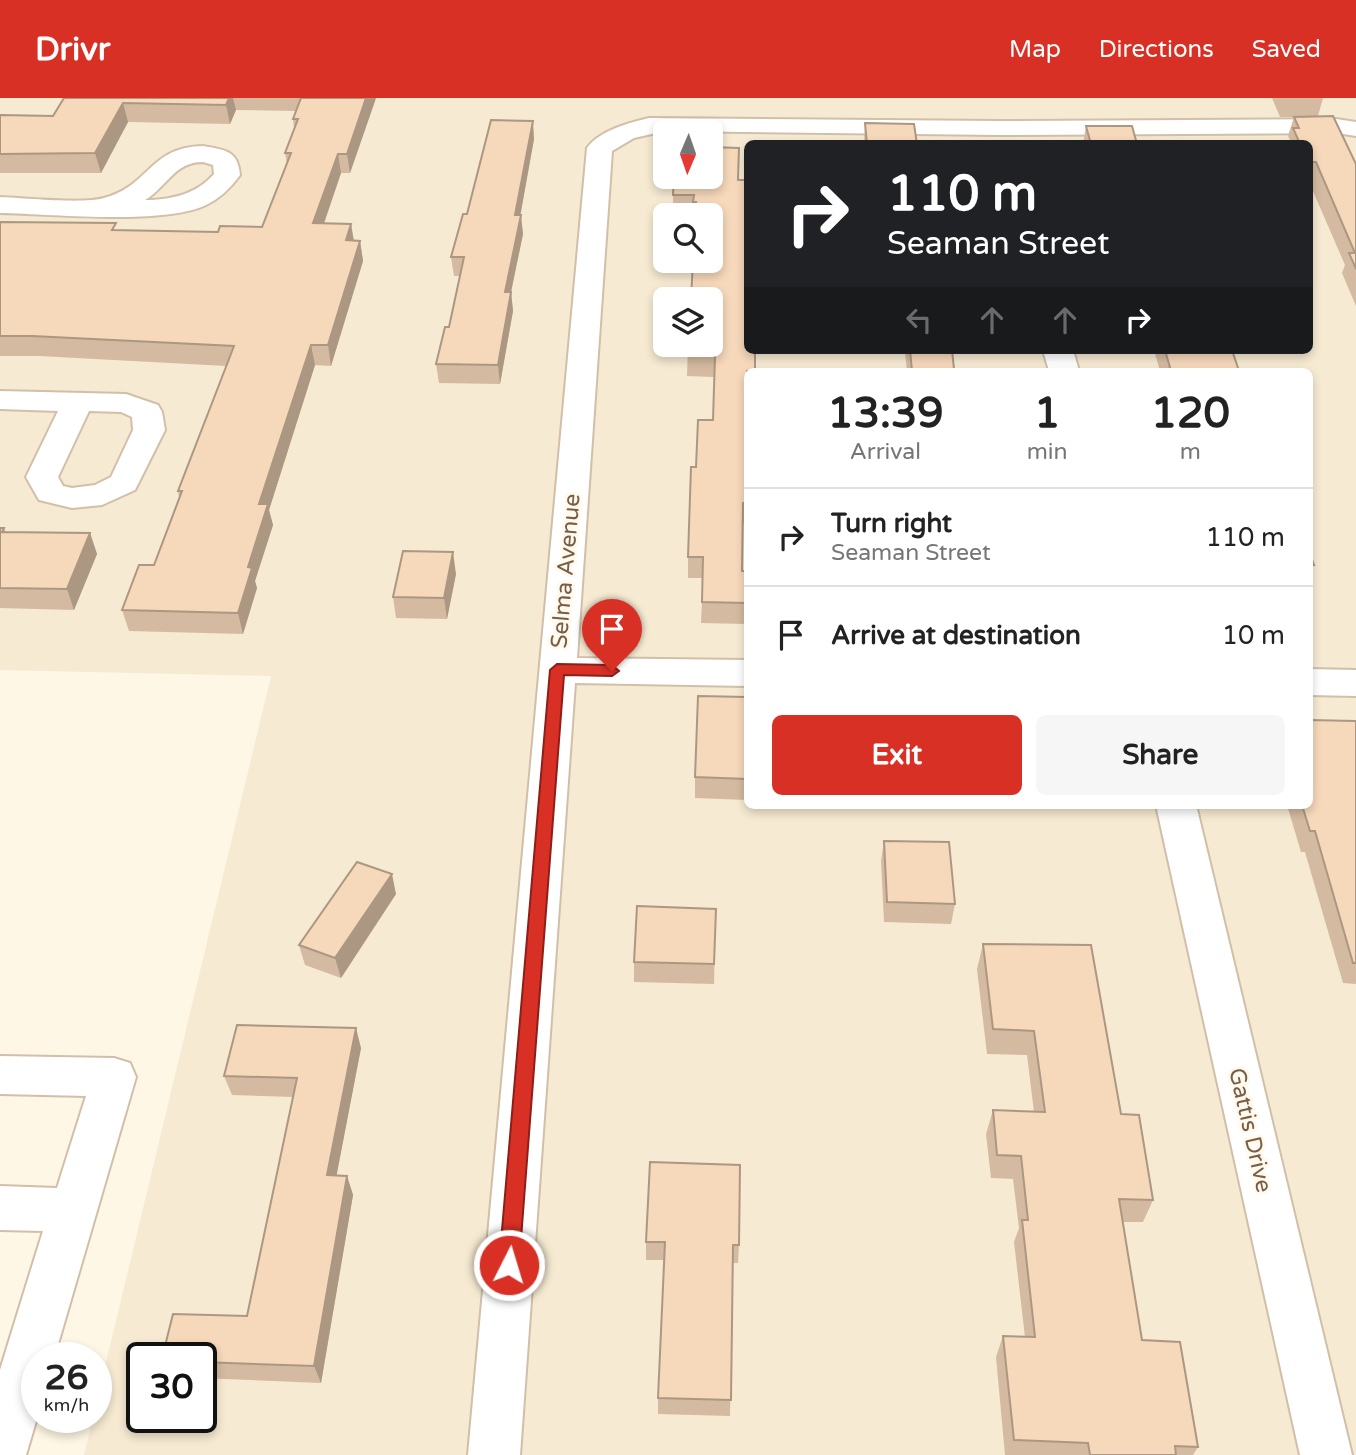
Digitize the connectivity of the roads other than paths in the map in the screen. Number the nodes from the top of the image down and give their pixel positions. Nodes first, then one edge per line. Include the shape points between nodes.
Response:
1 (1356, 129) edge
2 (1000, 136) edge
3 (0, 205) edge
4 (103, 207) dead end
5 (0, 400) edge
6 (78, 402) dead end
7 (557, 670) junction
8 (744, 673) edge
9 (1313, 682) edge
10 (1356, 683) edge
11 (1177, 809) edge
12 (0, 1074) edge
13 (0, 1208) edge
14 (74, 1210) junction
15 (12, 1371) edge
16 (0, 1454) edge
17 (494, 1455) edge
18 (1326, 1455) edge

1 - 2 street
2 - 7 street, Selma Avenue via 649,125 600,148
3 - 4 street
5 - 6 street
7 - 8 street
7 - 17 street, Selma Avenue
9 - 10 street
11 - 18 street, Gattis Drive
12 - 14 street via 114,1077
13 - 14 street
14 - 15 street
15 - 16 street

